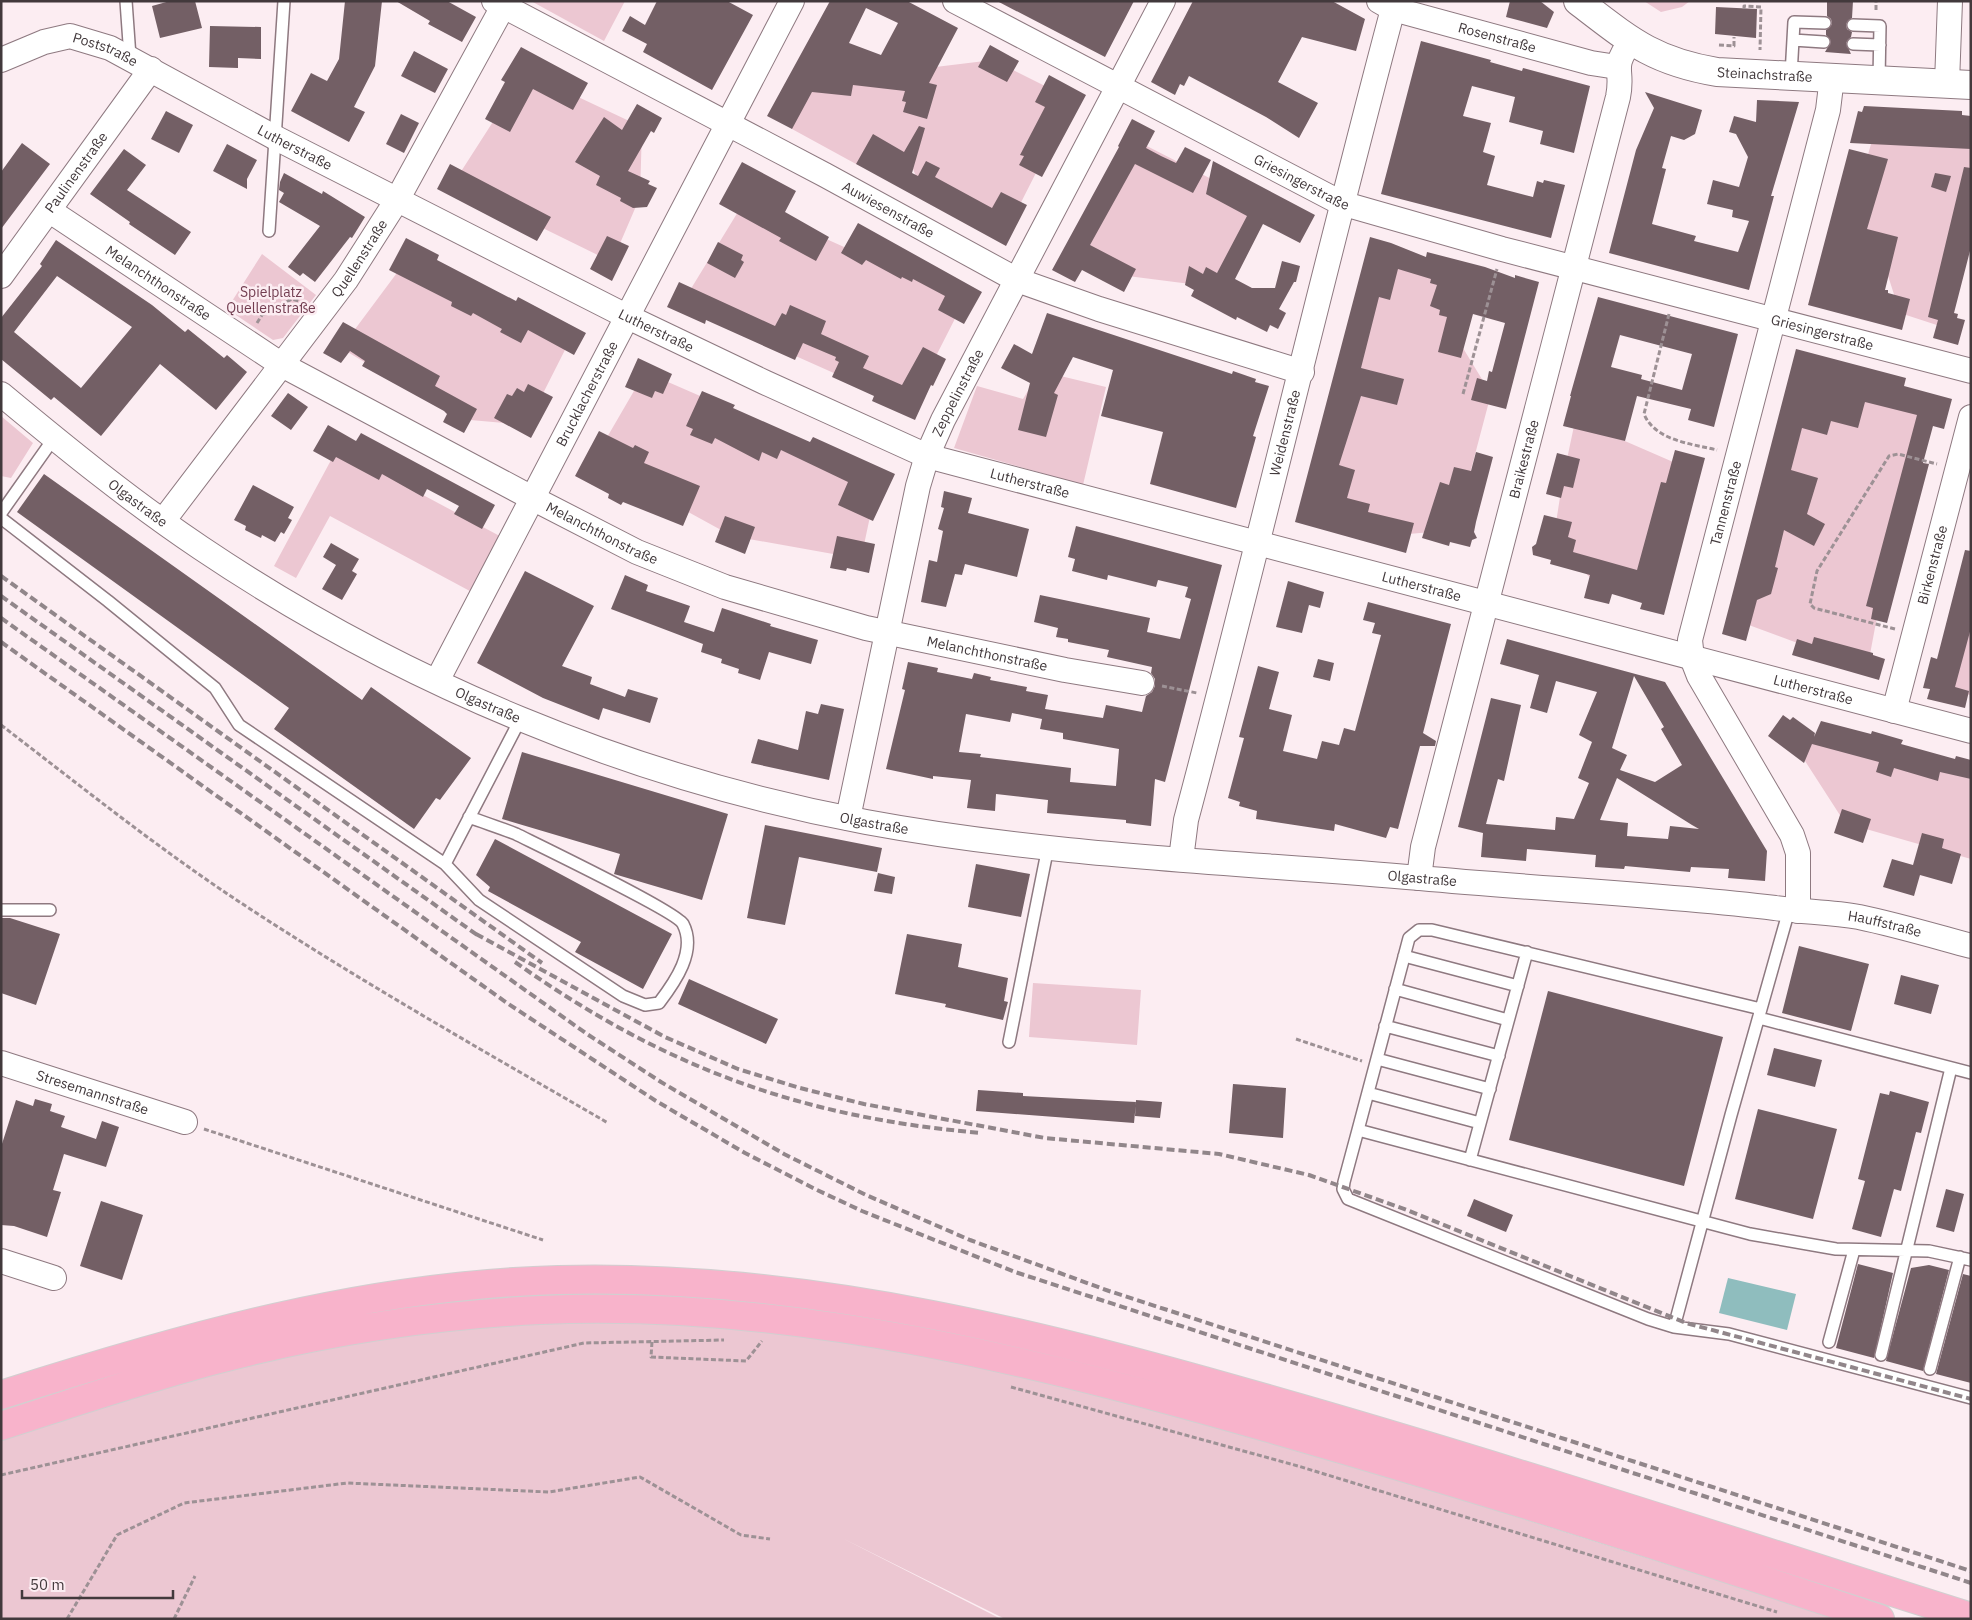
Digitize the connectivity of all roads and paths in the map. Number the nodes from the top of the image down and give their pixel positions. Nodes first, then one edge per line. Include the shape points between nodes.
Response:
1 (126, 1) edge
2 (284, 1) edge
3 (792, 1) edge
4 (955, 1) edge
5 (1163, 1) edge
6 (1578, 1) edge
7 (1950, 1) edge
8 (501, 3) edge
9 (1386, 5) edge
10 (1744, 9) dead end
11 (1825, 23) dead end
12 (1853, 25) dead end
13 (1734, 37) dead end
14 (1793, 40) junction
15 (1631, 41) junction
16 (1824, 42) dead end
17 (1853, 44) dead end
18 (1718, 45) dead end
19 (1880, 45) junction
20 (1760, 52) dead end
21 (130, 57) junction
22 (1, 60) edge
23 (1618, 67) junction
24 (151, 69) junction
25 (1791, 75) junction
26 (1832, 77) junction
27 (1879, 79) junction
28 (1959, 84) edge
29 (1120, 88) junction
30 (728, 124) junction
31 (274, 137) junction
32 (397, 200) junction
33 (1341, 203) junction
34 (50, 211) junction
35 (270, 231) dead end
36 (1502, 249) junction
37 (1574, 268) junction
38 (1, 276) edge
39 (1017, 280) junction
40 (1674, 294) junction
41 (298, 301) dead end
42 (628, 316) junction
43 (1774, 320) junction
44 (245, 340) junction
45 (282, 364) junction
46 (1971, 371) edge
47 (1302, 372) junction
48 (1, 394) edge
49 (1463, 394) dead end
50 (1971, 418) edge
51 (54, 438) junction
52 (1738, 455) junction
53 (927, 456) junction
54 (1957, 469) junction
55 (534, 499) junction
56 (1, 513) edge
57 (1, 518) edge
58 (163, 521) junction
59 (1259, 544) junction
60 (1486, 604) junction
61 (888, 634) junction
62 (1914, 634) junction
63 (1692, 658) junction
64 (437, 681) junction
65 (1142, 682) joint
66 (1219, 698) junction
67 (1894, 711) junction
68 (521, 718) junction
69 (1, 725) edge
70 (1971, 731) edge
71 (469, 817) junction
72 (848, 818) junction
73 (1048, 847) junction
74 (1181, 859) junction
75 (445, 864) junction
76 (1419, 878) junction
77 (1, 910) edge
78 (50, 910) dead end
79 (1793, 911) junction
80 (1971, 946) edge
81 (1527, 952) junction
82 (1404, 956) junction
83 (1518, 986) junction
84 (1395, 989) junction
85 (1760, 1013) junction
86 (1508, 1020) junction
87 (1385, 1026) junction
88 (1009, 1042) dead end
89 (1498, 1056) junction
90 (1377, 1059) junction
91 (1, 1063) edge
92 (1951, 1068) junction
93 (1971, 1073) edge
94 (1490, 1090) junction
95 (1368, 1092) junction
96 (185, 1122) joint
97 (608, 1123) dead end
98 (1480, 1123) junction
99 (1358, 1130) junction
100 (1470, 1160) junction
101 (1702, 1221) junction
102 (543, 1240) dead end
103 (1854, 1250) junction
104 (1908, 1251) junction
105 (1965, 1259) edge
106 (1, 1261) edge
107 (54, 1278) dead end
108 (1674, 1327) junction
109 (755, 1339) dead end
110 (727, 1340) dead end
111 (652, 1342) junction
112 (1829, 1342) dead end
113 (1881, 1355) dead end
114 (1930, 1369) dead end
115 (1005, 1385) dead end
116 (1, 1395) edge
117 (1971, 1398) edge
118 (1, 1426) edge
119 (1, 1475) edge
120 (770, 1539) dead end
121 (195, 1576) dead end
122 (1780, 1613) dead end
123 (1971, 1617) edge
124 (67, 1619) edge
125 (174, 1619) edge
126 (1880, 1619) edge

1 - 21 lane
2 - 31 lane
3 - 30 street, Brucklacherstraße
4 - 29 street, Griesingerstraße
5 - 29 street, Zeppelinstraße
6 - 15 main road, Steinachstraße
7 - 28 street
8 - 30 street, Auwiesenstraße
8 - 32 street, Quellenstraße
9 - 23 street, Rosenstraße via 1591,63
9 - 33 street, Weidenstraße
10 - 20 path via 1744,6 1761,7
11 - 14 lane via 1794,22
12 - 19 lane via 1880,26
13 - 18 path via 1734,46
14 - 16 lane
14 - 25 lane
15 - 23 street, Braikestraße via 1619,58
15 - 25 main road, Steinachstraße via 1651,54 1693,67 1717,72
17 - 19 lane
19 - 27 lane
21 - 22 street, Poststraße via 70,36 44,42
21 - 24 street, Poststraße
23 - 37 street, Braikestraße via 1620,88
24 - 31 street, Lutherstraße
24 - 34 street, Paulinenstraße
25 - 26 main road, Steinachstraße
26 - 27 main road, Steinachstraße
26 - 43 street, Tannenstraße via 1828,110
27 - 28 main road, Steinachstraße
29 - 33 street, Griesingerstraße
29 - 39 street, Zeppelinstraße
30 - 39 street, Auwiesenstraße
30 - 42 street, Brucklacherstraße
31 - 32 street, Lutherstraße
31 - 35 lane
32 - 42 street, Lutherstraße
32 - 45 street, Quellenstraße via 346,280
33 - 36 street, Griesingerstraße
33 - 47 street, Weidenstraße
34 - 38 street, Paulinenstraße
34 - 44 street, Melanchthonstraße
36 - 37 street, Griesingerstraße
36 - 49 path
37 - 40 street, Griesingerstraße
37 - 60 street, Braikestraße
39 - 47 street, Auwiesenstraße
39 - 53 street, Zeppelinstraße
40 - 43 street, Griesingerstraße
40 - 52 path via 1644,414 1647,421 1670,438
41 - 44 path via 292,299 262,315
42 - 53 street, Lutherstraße
42 - 55 street, Brucklacherstraße
43 - 46 street, Griesingerstraße
43 - 52 street, Tannenstraße
44 - 45 street, Melanchthonstraße
45 - 55 street, Melanchthonstraße
45 - 58 street, Quellenstraße
47 - 59 street, Weidenstraße
48 - 51 street, Olgastraße
50 - 54 street, Birkenstraße
51 - 56 lane
51 - 58 street, Olgastraße
52 - 63 street, Tannenstraße via 1692,631
53 - 59 street, Lutherstraße
53 - 61 street, Zeppelinstraße
54 - 62 street, Birkenstraße
54 - 62 path via 1898,454 1889,456 1817,571 1812,590 1810,602 1814,608
55 - 61 street, Melanchthonstraße via 637,552 725,587
55 - 64 street, Brucklacherstraße
57 - 75 lane via 215,688 239,725
58 - 64 street, Olgastraße via 297,608
59 - 60 street, Lutherstraße
59 - 66 street, Weidenstraße
60 - 63 street, Lutherstraße
60 - 76 street, Braikestraße via 1423,847
61 - 65 street, Melanchthonstraße via 1065,670
61 - 72 street, Zeppelinstraße
62 - 67 street, Birkenstraße
63 - 67 street, Lutherstraße
63 - 79 street, Tannenstraße via 1708,693 1792,835 1798,853
64 - 68 street, Olgastraße
65 - 66 path
66 - 74 street, Weidenstraße via 1186,820
67 - 70 street, Lutherstraße
68 - 71 lane
68 - 72 street, Olgastraße via 618,755 715,786
69 - 97 path via 152,840 255,912 406,1006
71 - 75 lane
71 - 75 lane via 514,834 654,904 682,922 687,935 685,962 659,1003 645,1004 623,996 480,900
72 - 73 street, Olgastraße via 947,835
73 - 74 street, Olgastraße
73 - 88 lane
74 - 76 street, Olgastraße
76 - 79 street, Olgastraße
77 - 78 lane
79 - 80 street, Hauffstraße via 1861,918
79 - 85 lane
81 - 82 lane via 1425,929 1409,938
81 - 83 lane
81 - 85 lane
82 - 83 lane
82 - 84 lane
83 - 86 lane
84 - 86 lane
84 - 87 lane
85 - 92 lane
85 - 101 lane
86 - 89 lane
87 - 89 lane
87 - 90 lane
89 - 94 lane
90 - 94 lane
90 - 95 lane
91 - 96 street, Stresemannstraße
92 - 93 lane
92 - 104 lane
94 - 98 lane
95 - 98 lane
95 - 99 lane
96 - 102 path
98 - 100 lane
99 - 100 lane
99 - 108 lane via 1344,1182 1344,1195 1348,1199
100 - 101 lane
101 - 103 lane via 1796,1243
101 - 108 lane
103 - 104 lane
103 - 112 lane
104 - 105 lane via 1929,1251
104 - 113 lane
105 - 114 lane
106 - 107 street
108 - 117 lane via 1729,1334
109 - 111 path via 764,1339 746,1361 651,1357
110 - 111 path
111 - 119 path via 584,1343
115 - 122 path via 1298,1466
116 - 123 highway via 213,1331 309,1309 389,1296 557,1280 627,1280 763,1288 892,1306 963,1320 1146,1364 1558,1485
118 - 126 highway via 218,1360 318,1337 431,1320 532,1311 618,1309 695,1312 806,1323 969,1350 1200,1408 1547,1512
120 - 124 path via 741,1535 640,1477 549,1492 347,1483 184,1502 118,1535
121 - 125 path

